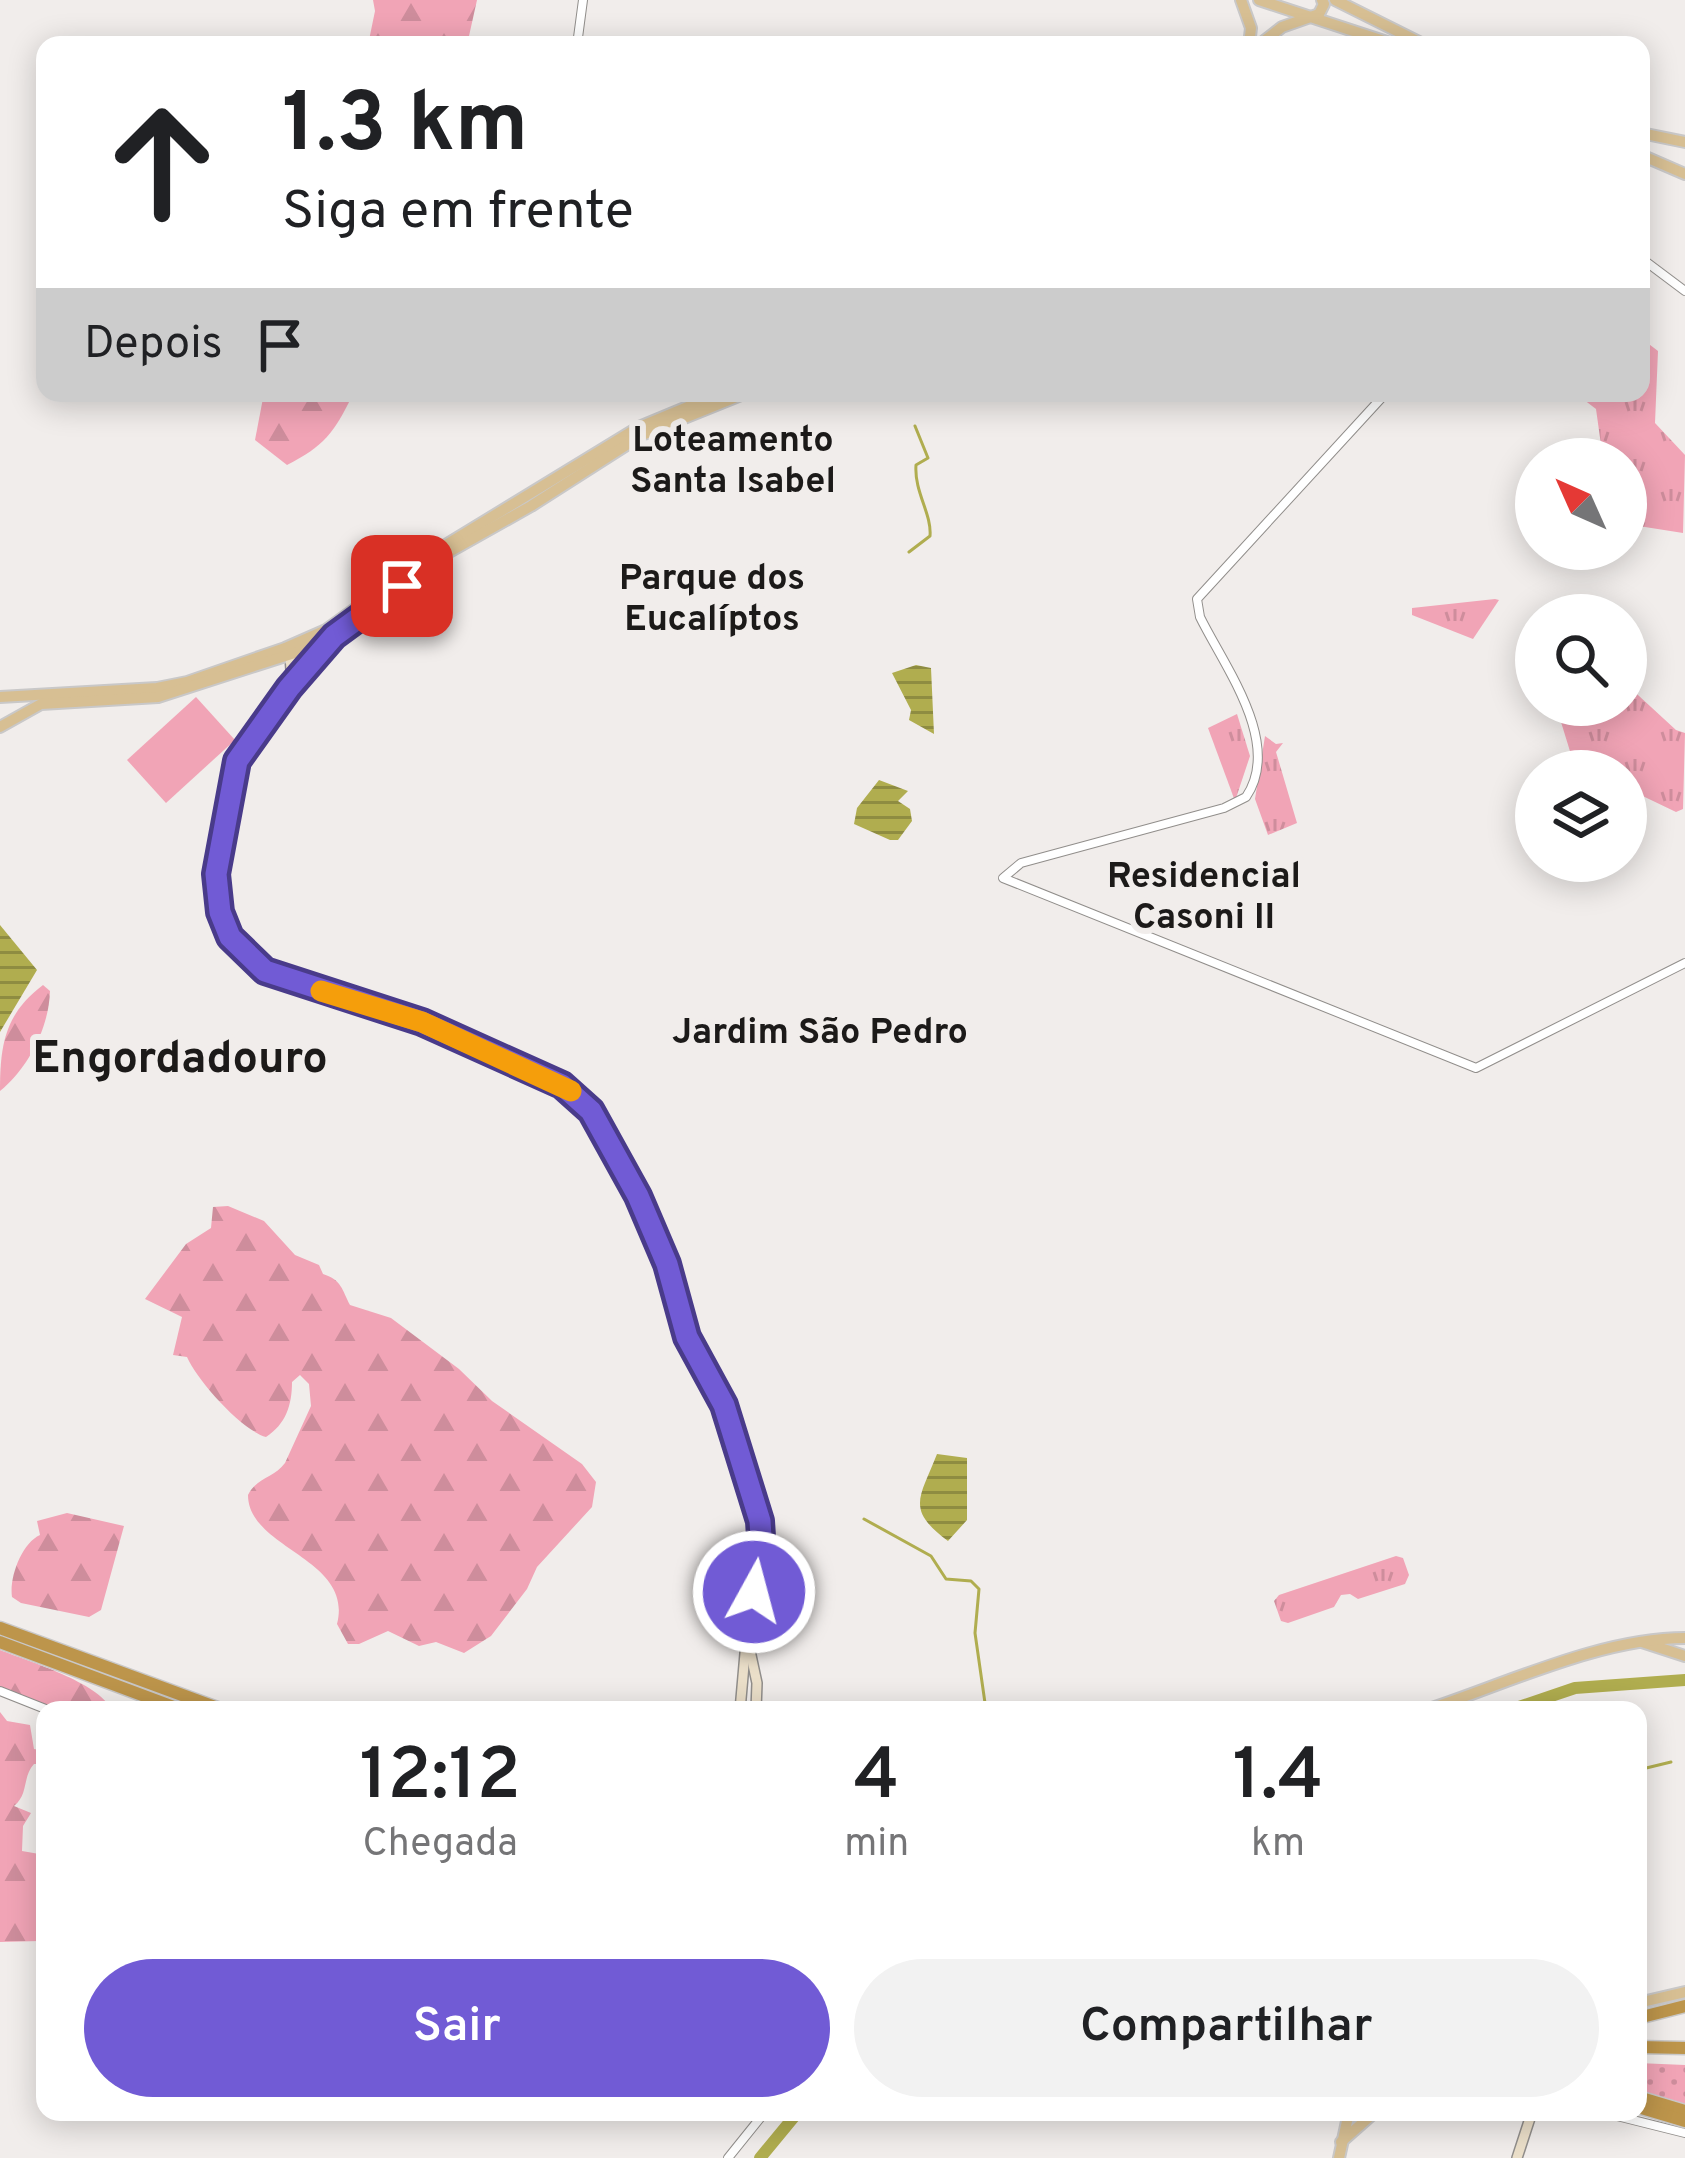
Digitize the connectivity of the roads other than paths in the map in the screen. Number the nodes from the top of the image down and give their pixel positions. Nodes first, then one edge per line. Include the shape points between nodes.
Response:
1 (583, 0) edge
2 (1241, 0) edge
3 (1259, 0) edge
4 (1322, 0) edge
5 (1335, 0) edge
6 (1311, 19) junction
7 (1338, 26) junction
8 (1282, 27) junction
9 (578, 36) edge
10 (1250, 36) edge
11 (1270, 36) edge
12 (1369, 36) edge
13 (1407, 36) edge
14 (1650, 135) edge
15 (1664, 137) junction
16 (1685, 142) edge
17 (1650, 147) edge
18 (1650, 159) edge
19 (1685, 175) edge
20 (1650, 265) edge
21 (1685, 291) edge
22 (700, 402) edge
23 (723, 402) edge
24 (1378, 402) edge
25 (330, 633) junction
26 (291, 661) junction
27 (306, 668) junction
28 (292, 684) junction
29 (0, 697) edge
30 (26, 703) junction
31 (0, 727) edge
32 (1685, 963) edge
33 (0, 1628) edge
34 (746, 1635) junction
35 (0, 1642) edge
36 (1685, 1647) edge
37 (742, 1690) junction
38 (0, 1691) edge
39 (758, 1694) junction
40 (158, 1701) edge
41 (199, 1701) edge
42 (741, 1701) edge
43 (757, 1701) edge
44 (1454, 1701) edge
45 (36, 1705) edge
46 (1685, 1992) edge
47 (1647, 2001) edge
48 (1685, 2006) edge
49 (1647, 2016) edge
50 (1647, 2051) edge
51 (1685, 2052) edge
52 (1647, 2100) edge
53 (1647, 2110) edge
54 (1685, 2111) edge
55 (758, 2121) edge
56 (1347, 2121) edge
57 (1362, 2121) edge
58 (1529, 2121) edge
59 (1637, 2121) edge
60 (1685, 2121) edge
61 (1685, 2133) edge
62 (1341, 2142) junction
63 (728, 2158) edge
64 (1339, 2158) edge
65 (1517, 2158) edge

1 - 9 street
2 - 10 main road
3 - 6 main road
4 - 6 main road
5 - 13 main road
6 - 7 main road
6 - 8 main road
7 - 8 main road
7 - 12 main road
8 - 11 main road
14 - 15 main road
15 - 16 main road
15 - 17 main road
18 - 19 main road
20 - 21 street
22 - 25 main road via 638,428 431,554
23 - 25 main road via 642,434
24 - 32 street via 1197,599 1255,729 1255,775 1246,797 1021,863 1003,878 1476,1068
25 - 26 main road
25 - 27 main road
25 - 30 main road via 187,682
26 - 27 main road
26 - 28 main road
26 - 30 main road via 158,697
27 - 28 main road
28 - 34 main road via 245,748 230,786 216,874 230,937 265,971 422,1022 562,1085 591,1111 667,1264 687,1337 724,1405 760,1521
29 - 30 main road
30 - 31 main road
33 - 41 highway
34 - 37 main road
34 - 39 main road
35 - 40 highway
36 - 44 main road via 1639,1641
37 - 39 main road
37 - 42 main road
38 - 45 street
39 - 43 main road
46 - 47 main road
48 - 49 highway
50 - 51 highway
52 - 54 highway
53 - 60 highway
55 - 63 street
56 - 62 main road
57 - 62 main road
58 - 65 main road
59 - 61 street
62 - 64 main road

